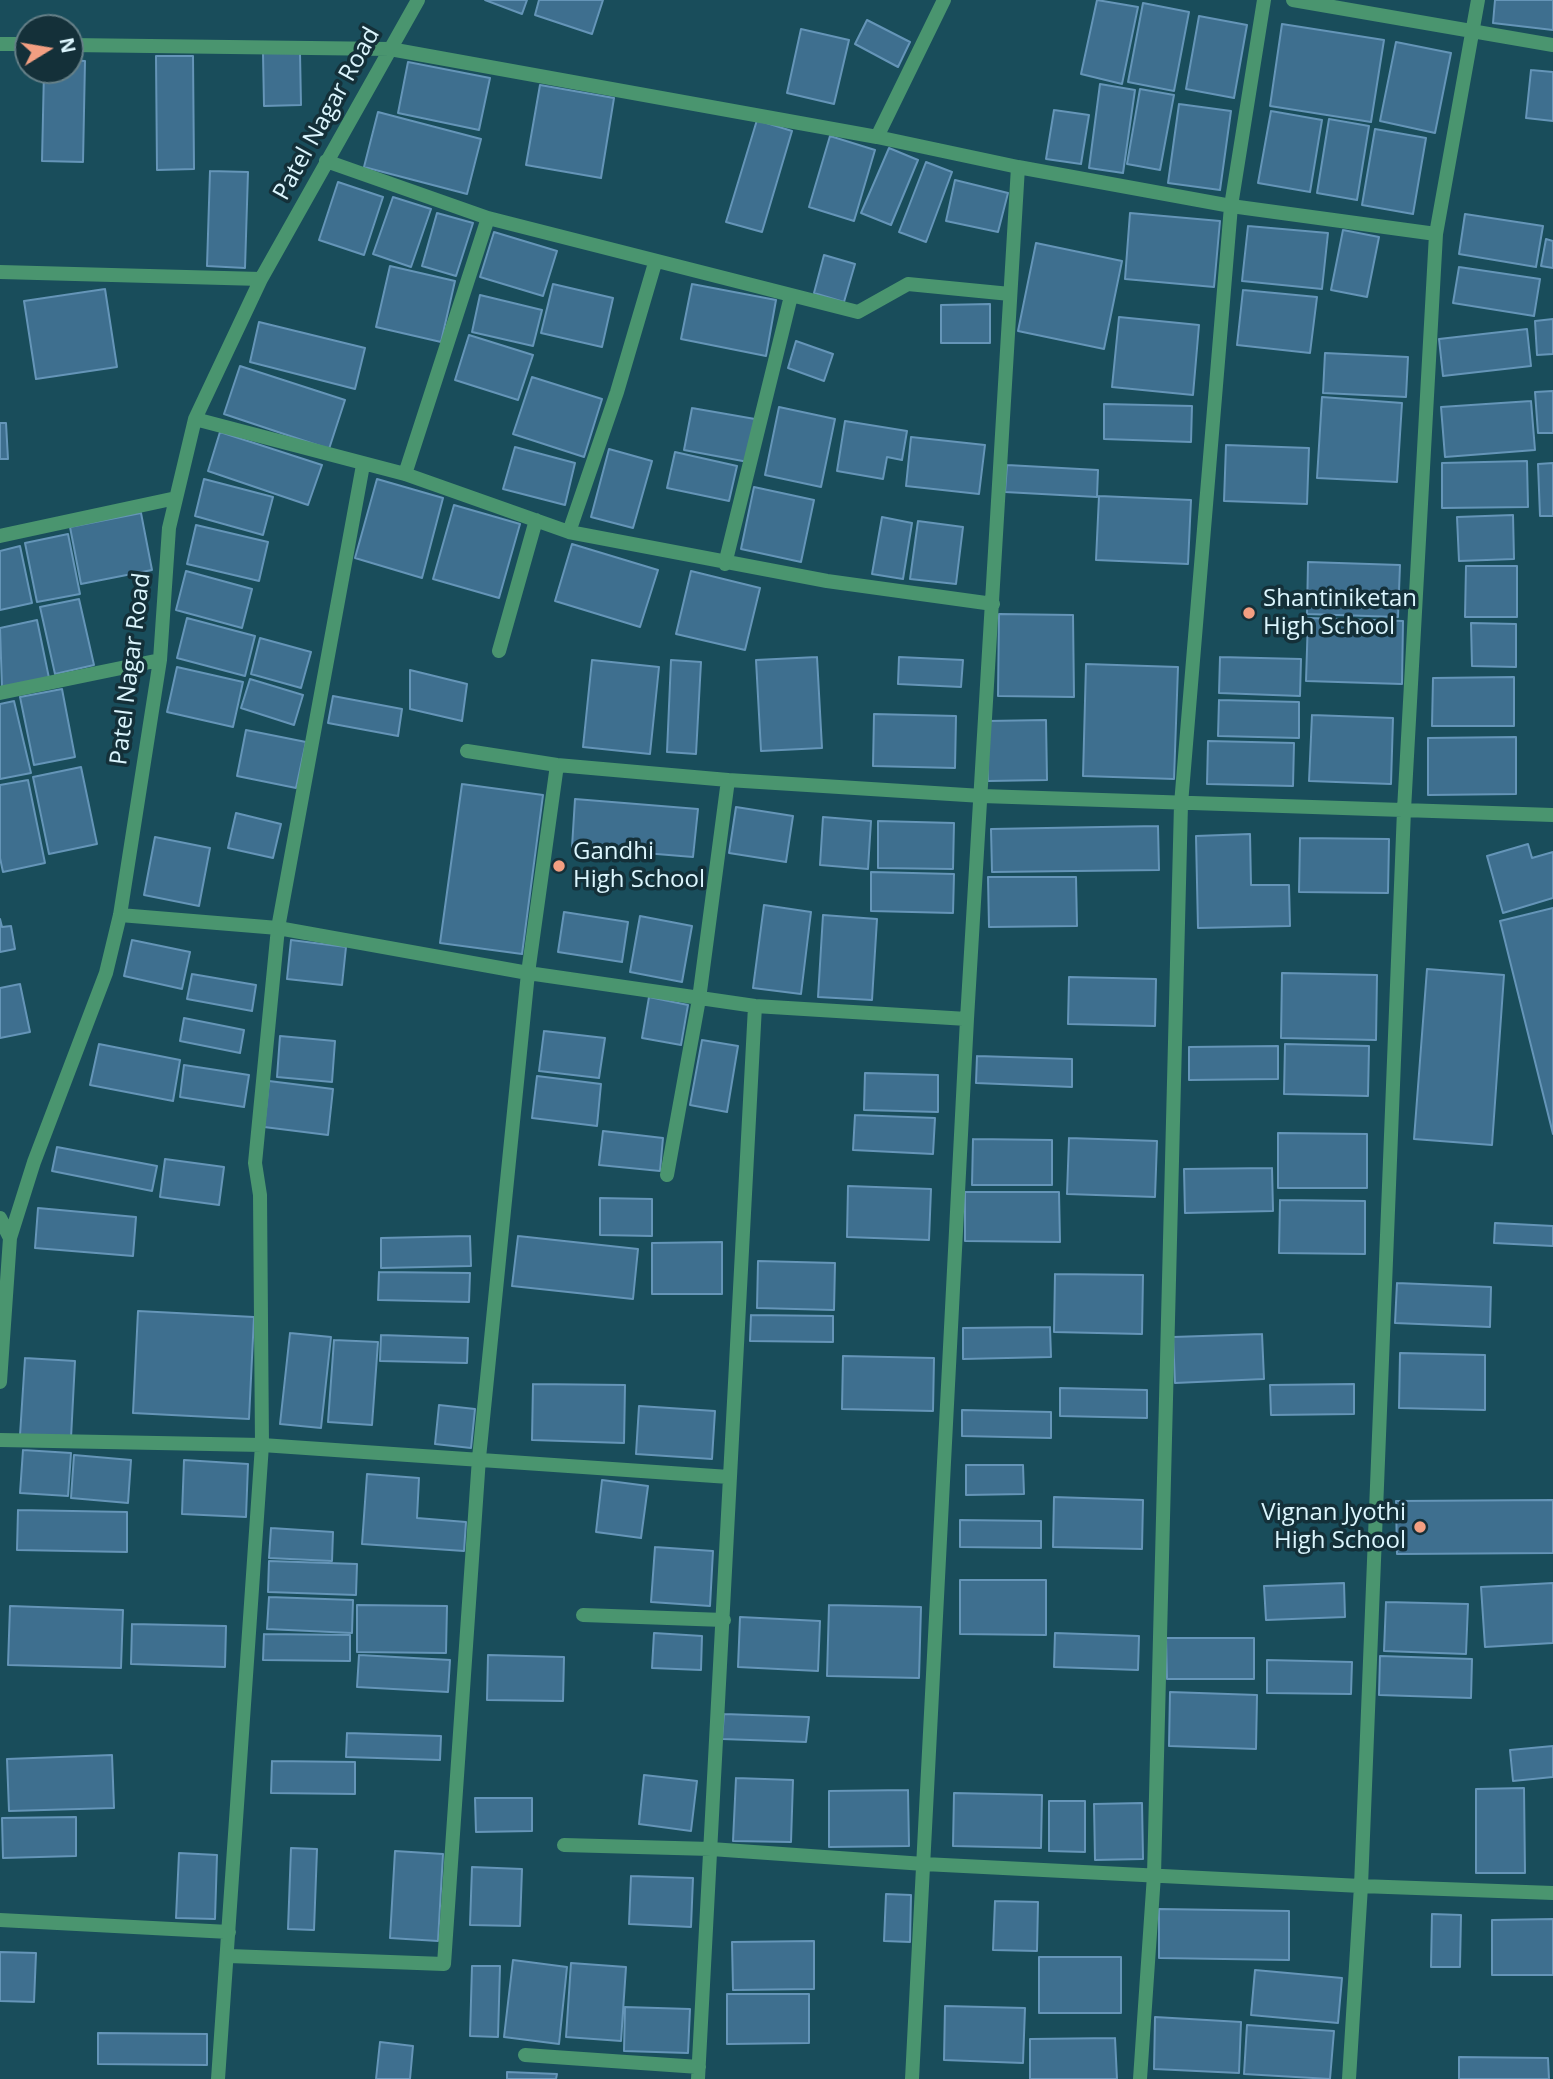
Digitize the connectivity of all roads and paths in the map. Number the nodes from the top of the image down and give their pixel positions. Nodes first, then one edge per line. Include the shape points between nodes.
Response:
1 (418, 0) edge
2 (944, 0) edge
3 (1264, 0) edge
4 (1293, 0) edge
5 (1478, 0) edge
6 (1474, 31) junction
7 (84, 45) edge
8 (1553, 45) edge
9 (390, 49) junction
10 (877, 137) junction
11 (326, 162) junction
12 (1018, 167) junction
13 (1231, 206) junction
14 (488, 218) junction
15 (1436, 234) junction
16 (655, 263) junction
17 (0, 272) edge
18 (261, 279) junction
19 (1010, 294) junction
20 (791, 296) junction
21 (195, 419) junction
22 (363, 465) junction
23 (405, 474) junction
24 (176, 498) junction
25 (536, 520) junction
26 (569, 532) junction
27 (0, 536) edge
28 (725, 564) junction
29 (993, 604) junction
30 (499, 651) dead end
31 (160, 660) junction
32 (0, 693) edge
33 (467, 751) dead end
34 (558, 765) junction
35 (728, 780) junction
36 (982, 796) junction
37 (1181, 804) junction
38 (1404, 810) junction
39 (1553, 816) edge
40 (120, 915) junction
41 (278, 928) junction
42 (528, 973) junction
43 (699, 999) junction
44 (755, 1006) junction
45 (967, 1019) junction
46 (667, 1175) dead end
47 (0, 1218) edge
48 (10, 1238) junction
49 (0, 1382) edge
50 (0, 1440) edge
51 (262, 1445) junction
52 (479, 1458) junction
53 (729, 1477) junction
54 (583, 1615) dead end
55 (724, 1620) junction
56 (564, 1845) dead end
57 (711, 1849) junction
58 (924, 1864) junction
59 (1154, 1875) junction
60 (1361, 1886) junction
61 (1553, 1893) edge
62 (0, 1920) edge
63 (229, 1932) junction
64 (229, 1956) junction
65 (525, 2055) dead end
66 (699, 2073) edge
67 (218, 2079) edge
68 (912, 2079) edge
69 (1140, 2079) edge
70 (1349, 2079) edge

1 - 9 street, Patel Nagar Road
2 - 10 street
3 - 13 street
4 - 6 street
5 - 6 street
6 - 8 street
6 - 15 street
7 - 9 street
9 - 10 street
9 - 11 street, Patel Nagar Road
10 - 12 street
11 - 14 street
11 - 18 street, Patel Nagar Road
12 - 13 street
12 - 19 street
13 - 15 street
13 - 37 street
14 - 16 street
14 - 23 street
15 - 38 street
16 - 20 street
16 - 26 street
17 - 18 street
18 - 21 street, Patel Nagar Road
19 - 20 street via 908,284 859,312
19 - 29 street
20 - 28 street
21 - 22 street
21 - 24 street, Patel Nagar Road
22 - 23 street
22 - 41 street
23 - 25 street
24 - 27 street
24 - 31 street, Patel Nagar Road via 169,528
25 - 26 street
25 - 30 street
26 - 28 street
28 - 29 street
29 - 36 street
31 - 32 street
31 - 40 street, Patel Nagar Road
33 - 34 street
34 - 35 street
34 - 42 street
35 - 36 street
35 - 43 street
36 - 37 street
36 - 45 street
37 - 38 street
37 - 59 street
38 - 39 street
38 - 60 street
40 - 41 street
40 - 48 street, Patel Nagar Road via 106,973
41 - 42 street
41 - 51 street via 255,1163 260,1195
42 - 43 street
42 - 52 street
43 - 44 street
43 - 46 street
44 - 45 street
44 - 53 street
45 - 58 street
47 - 48 street
48 - 49 street, Patel Nagar Road
50 - 51 street
51 - 52 street
51 - 63 street
52 - 53 street
52 - 64 street via 444,1964
53 - 55 street
54 - 55 street
55 - 57 street
56 - 57 street
57 - 58 street
57 - 66 street
58 - 59 street
58 - 68 street
59 - 60 street
59 - 69 street
60 - 61 street
60 - 70 street
62 - 63 street
63 - 64 street
64 - 67 street
65 - 66 street

